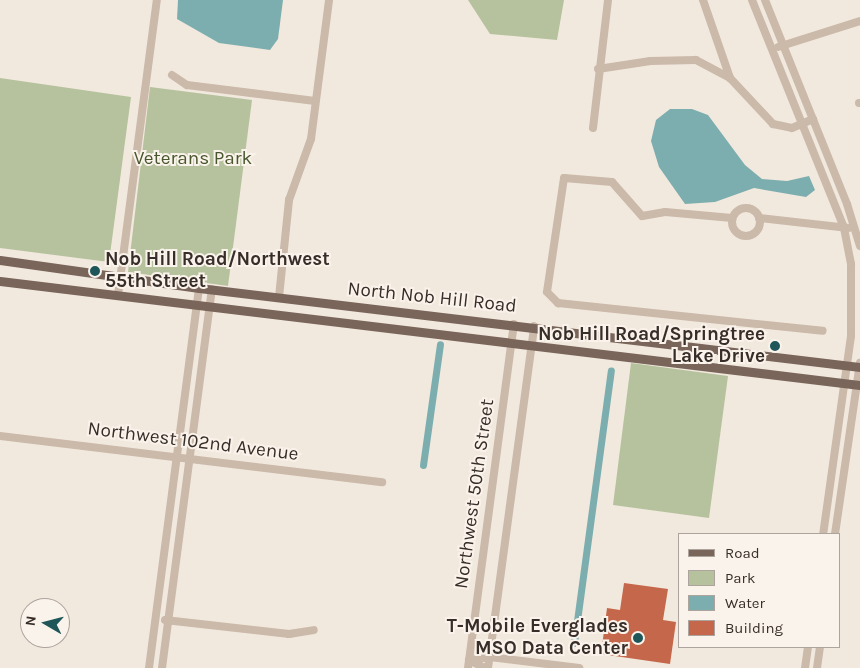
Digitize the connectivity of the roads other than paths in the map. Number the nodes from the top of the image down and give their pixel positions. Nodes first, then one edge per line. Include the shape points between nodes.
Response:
1 (157, 0) edge
2 (330, 0) edge
3 (608, 0) edge
4 (703, 0) edge
5 (752, 0) edge
6 (765, 0) edge
7 (860, 22) edge
8 (783, 45) junction
9 (772, 50) junction
10 (598, 69) junction
11 (172, 75) dead end
12 (730, 78) junction
13 (315, 101) junction
14 (813, 119) junction
15 (802, 124) junction
16 (593, 128) dead end
17 (732, 218) junction
18 (759, 218) junction
19 (858, 227) edge
20 (844, 228) junction
21 (860, 246) edge
22 (0, 260) edge
23 (121, 278) junction
24 (0, 281) edge
25 (199, 288) junction
26 (212, 289) junction
27 (118, 295) junction
28 (279, 297) junction
29 (197, 305) junction
30 (210, 307) junction
31 (514, 324) junction
32 (534, 326) junction
33 (823, 331) dead end
34 (512, 342) junction
35 (532, 345) junction
36 (846, 365) junction
37 (860, 366) edge
38 (844, 383) junction
39 (859, 385) edge
40 (0, 436) edge
41 (177, 457) junction
42 (190, 459) junction
43 (832, 470) junction
44 (844, 472) junction
45 (382, 482) dead end
46 (823, 533) edge
47 (836, 533) edge
48 (155, 618) junction
49 (168, 620) junction
50 (314, 630) dead end
51 (808, 648) edge
52 (820, 648) edge
53 (490, 657) junction
54 (468, 664) edge
55 (149, 668) edge
56 (162, 668) edge
57 (487, 668) edge
58 (579, 668) edge
59 (805, 668) edge
60 (817, 668) edge

1 - 23 street
2 - 13 street
3 - 10 street
4 - 12 street
5 - 9 street
6 - 8 street
7 - 8 street
8 - 9 street
8 - 14 street
9 - 15 street
10 - 12 street via 650,61 696,60
10 - 16 street
11 - 13 street via 187,85
12 - 15 street via 773,124 782,128
13 - 28 street via 311,139 289,200
14 - 15 street
14 - 19 street
15 - 20 street
17 - 18 street via 738,210 747,208
17 - 18 street via 734,230 746,236 758,229
17 - 33 street via 665,212 642,216 612,182 564,178 547,292 558,303
18 - 20 street
19 - 20 street
19 - 21 street
20 - 36 street via 854,295
22 - 23 main road, North Nob Hill Road
23 - 25 main road, North Nob Hill Road
23 - 27 street
24 - 27 main road, North Nob Hill Road
25 - 26 main road, North Nob Hill Road
25 - 29 street
26 - 28 main road, North Nob Hill Road
26 - 30 street
27 - 29 main road, North Nob Hill Road
28 - 31 main road, North Nob Hill Road
29 - 30 main road, North Nob Hill Road
29 - 41 street
30 - 34 main road, North Nob Hill Road
30 - 42 street
31 - 32 main road, North Nob Hill Road
31 - 34 street, Northwest 50th Street
32 - 35 street, Northwest 50th Street
32 - 36 main road, North Nob Hill Road
34 - 35 main road, North Nob Hill Road
34 - 54 street, Northwest 50th Street
35 - 38 main road, North Nob Hill Road
35 - 53 street, Northwest 50th Street
36 - 37 main road, North Nob Hill Road
36 - 38 street
37 - 39 street
38 - 39 main road, North Nob Hill Road
38 - 43 street
39 - 44 street
40 - 41 street, Northwest 102nd Avenue
41 - 42 street, Northwest 102nd Avenue
41 - 48 street
42 - 45 street, Northwest 102nd Avenue
42 - 49 street
43 - 44 street
43 - 46 street
44 - 47 street
48 - 49 street
48 - 55 street
49 - 50 street via 290,634
49 - 56 street
51 - 59 street
52 - 60 street
53 - 54 street
53 - 57 street, Northwest 50th Street
53 - 58 street
54 - 57 street

